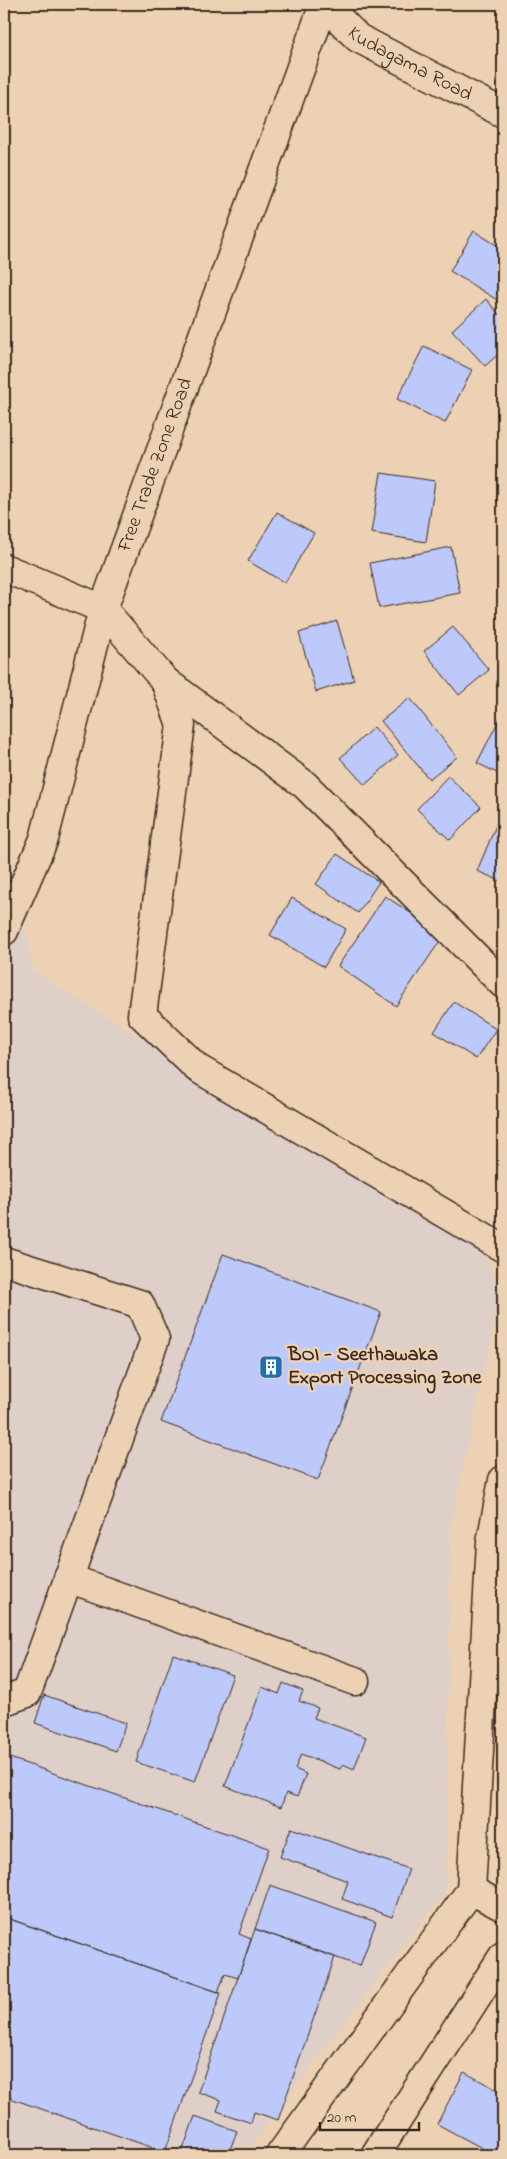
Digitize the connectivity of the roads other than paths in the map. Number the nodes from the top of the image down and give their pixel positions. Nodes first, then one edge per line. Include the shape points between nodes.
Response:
1 (324, 4) edge
2 (503, 113) edge
3 (4, 568) edge
4 (103, 609) junction
5 (165, 680) junction
6 (4, 931) edge
7 (503, 984) edge
8 (503, 1248) edge
9 (4, 1261) edge
10 (503, 1480) edge
11 (68, 1578) junction
12 (355, 1681) dead end
13 (4, 1701) edge
14 (471, 1890) junction
15 (503, 1907) edge
16 (503, 1956) edge
17 (280, 2155) edge
18 (375, 2155) edge

1 - 2 street, Kudagama Road via 358,38
1 - 4 street, Free Trade Zone Road
3 - 4 street
4 - 5 street
4 - 6 street, Free Trade Zone Road via 44,839
5 - 7 street via 306,785
5 - 8 street via 181,725 142,1015 197,1068
9 - 11 street via 140,1304 154,1339
10 - 14 street via 490,1542
11 - 12 street
11 - 13 street via 27,1693
14 - 15 street
14 - 17 street
16 - 18 street

